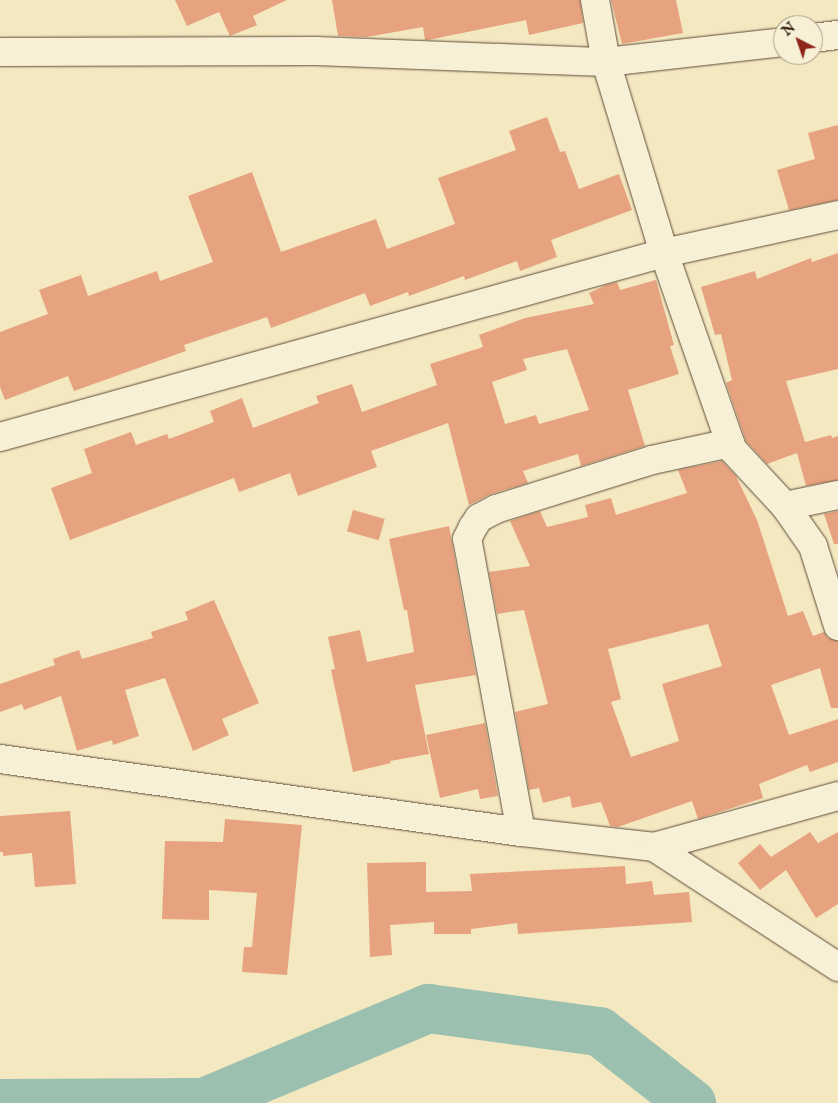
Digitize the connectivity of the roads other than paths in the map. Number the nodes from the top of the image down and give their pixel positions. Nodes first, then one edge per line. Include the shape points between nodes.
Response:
1 (595, 0) edge
2 (838, 35) edge
3 (823, 37) edge
4 (773, 43) edge
5 (0, 52) edge
6 (606, 62) junction
7 (838, 215) edge
8 (664, 253) junction
9 (0, 437) edge
10 (730, 443) junction
11 (838, 495) edge
12 (785, 506) junction
13 (838, 626) edge
14 (0, 759) edge
15 (838, 796) edge
16 (521, 832) junction
17 (654, 847) junction
18 (838, 967) edge

1 - 6 street
2 - 3 street
4 - 6 street
5 - 6 street via 316,51
6 - 8 street
7 - 8 street
8 - 9 street
8 - 10 street
10 - 12 street
10 - 16 street via 652,460 496,509 479,518 473,527 468,539
11 - 12 street
12 - 13 street via 813,546
14 - 16 street
15 - 17 street
16 - 17 street
17 - 18 street

